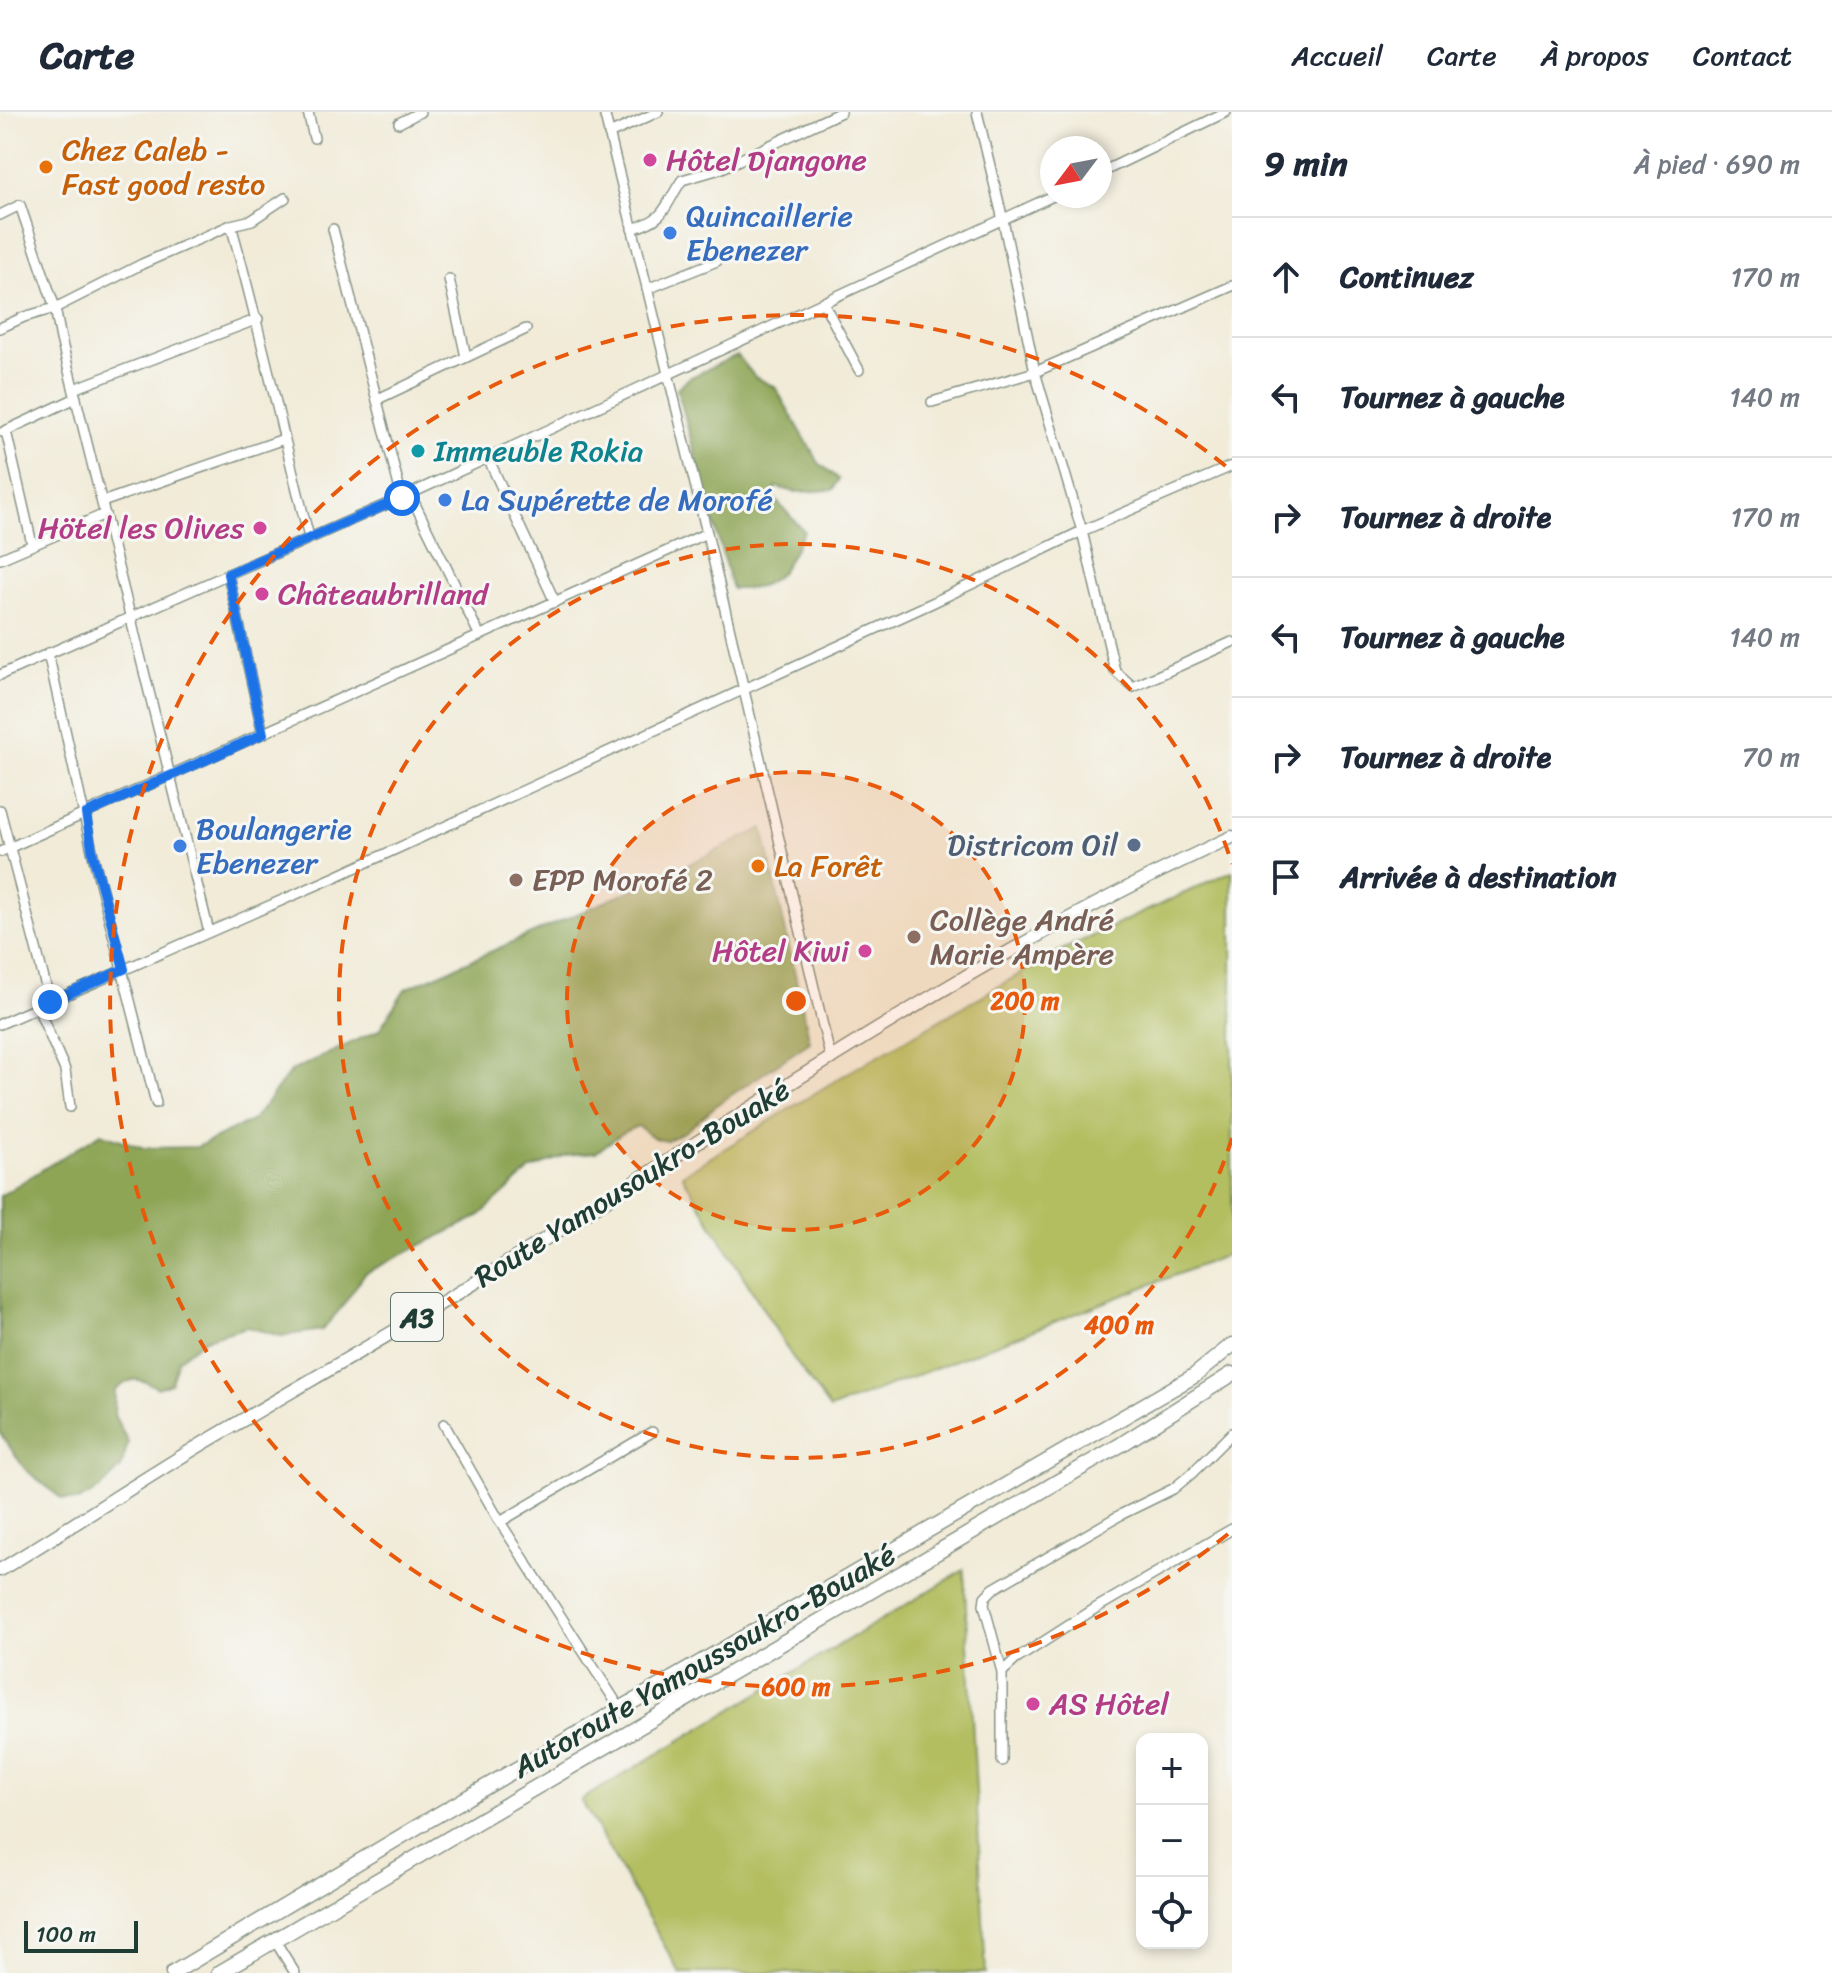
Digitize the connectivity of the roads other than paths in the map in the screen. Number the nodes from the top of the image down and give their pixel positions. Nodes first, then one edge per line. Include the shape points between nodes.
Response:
1 (308, 112) edge
2 (420, 112) edge
3 (604, 112) edge
4 (658, 112) edge
5 (841, 112) edge
6 (977, 112) edge
7 (1226, 112) edge
8 (399, 123) dead end
9 (609, 134) junction
10 (314, 138) dead end
11 (1112, 167) edge
12 (285, 198) dead end
13 (1040, 202) edge
14 (0, 215) edge
15 (1003, 220) junction
16 (231, 225) junction
17 (333, 229) dead end
18 (632, 229) junction
19 (717, 261) dead end
20 (449, 279) dead end
21 (1232, 286) edge
22 (647, 289) junction
23 (823, 302) junction
24 (55, 308) junction
25 (258, 319) junction
26 (0, 328) edge
27 (526, 329) dead end
28 (466, 357) junction
29 (859, 370) dead end
30 (1035, 372) junction
31 (668, 373) junction
32 (75, 393) junction
33 (378, 399) junction
34 (932, 402) dead end
35 (3, 432) edge
36 (284, 439) junction
37 (487, 456) junction
38 (1232, 466) edge
39 (406, 496) junction
40 (102, 502) junction
41 (105, 514) junction
42 (1082, 531) junction
43 (707, 533) junction
44 (309, 537) junction
45 (32, 544) junction
46 (0, 559) edge
47 (228, 574) junction
48 (555, 602) junction
49 (131, 616) junction
50 (480, 636) junction
51 (1232, 642) edge
52 (48, 653) junction
53 (0, 675) edge
54 (744, 689) junction
55 (263, 734) junction
56 (171, 776) junction
57 (0, 810) edge
58 (86, 814) junction
59 (1232, 837) edge
60 (4, 850) edge
61 (209, 932) junction
62 (124, 969) junction
63 (50, 1002) junction
64 (37, 1006) junction
65 (0, 1024) edge
66 (831, 1060) junction
67 (156, 1103) dead end
68 (70, 1107) dead end
69 (1232, 1345) edge
70 (1232, 1374) edge
71 (444, 1424) dead end
72 (652, 1432) dead end
73 (1232, 1433) edge
74 (500, 1522) junction
75 (1232, 1529) edge
76 (0, 1570) edge
77 (1002, 1672) junction
78 (621, 1710) junction
79 (1002, 1761) dead end
80 (274, 1939) junction
81 (173, 1973) edge
82 (219, 1973) edge
83 (295, 1973) edge

1 - 10 street
2 - 8 street
3 - 9 street
4 - 9 street
5 - 18 street via 720,169 682,180 655,222
6 - 15 street
7 - 11 street
9 - 18 street
12 - 16 street via 252,220
13 - 15 street
14 - 24 street via 20,205
15 - 23 street
15 - 30 street
16 - 24 street
16 - 25 street
17 - 33 street
18 - 22 street
19 - 22 street
20 - 28 street
21 - 30 street
22 - 31 street
23 - 29 street
23 - 31 street
24 - 26 street
24 - 32 street
25 - 32 street
25 - 36 street
27 - 28 street
28 - 33 street
30 - 34 street
30 - 42 street
31 - 37 street
31 - 43 street
32 - 35 street
32 - 40 street
33 - 39 street
35 - 45 street
36 - 40 street
36 - 44 street
37 - 39 street
37 - 48 street
38 - 42 street
39 - 44 street
39 - 50 street
40 - 41 street
41 - 45 street
41 - 49 street
42 - 51 street via 1115,671 1133,687
42 - 54 street
43 - 48 street
43 - 54 street
44 - 47 street
45 - 46 street
47 - 49 street
47 - 55 street
48 - 50 street
49 - 52 street
49 - 56 street
50 - 55 street
52 - 53 street
52 - 58 street
54 - 61 street
54 - 66 street
55 - 56 street
56 - 58 street
56 - 61 street
57 - 60 street
58 - 60 street
58 - 62 street
59 - 66 main road, Route Yamousoukro-Bouaké / A3 via 1031,938
60 - 63 street via 24,897
61 - 62 street
62 - 63 street
62 - 67 street
63 - 64 street
64 - 65 street
64 - 68 street via 65,1070
66 - 76 main road, Route Yamousoukro-Bouaké / A3
69 - 78 highway, Autoroute Yamoussoukro-Bouaké via 1194,1376
70 - 80 highway, Autoroute Yamoussoukro-Bouaké via 1122,1444
71 - 74 street
72 - 74 street
73 - 77 street via 1173,1489 985,1597
74 - 78 street
75 - 77 street via 1096,1608
77 - 79 street
78 - 81 highway, Autoroute Yamoussoukro-Bouaké
80 - 82 highway, Autoroute Yamoussoukro-Bouaké
80 - 83 street

